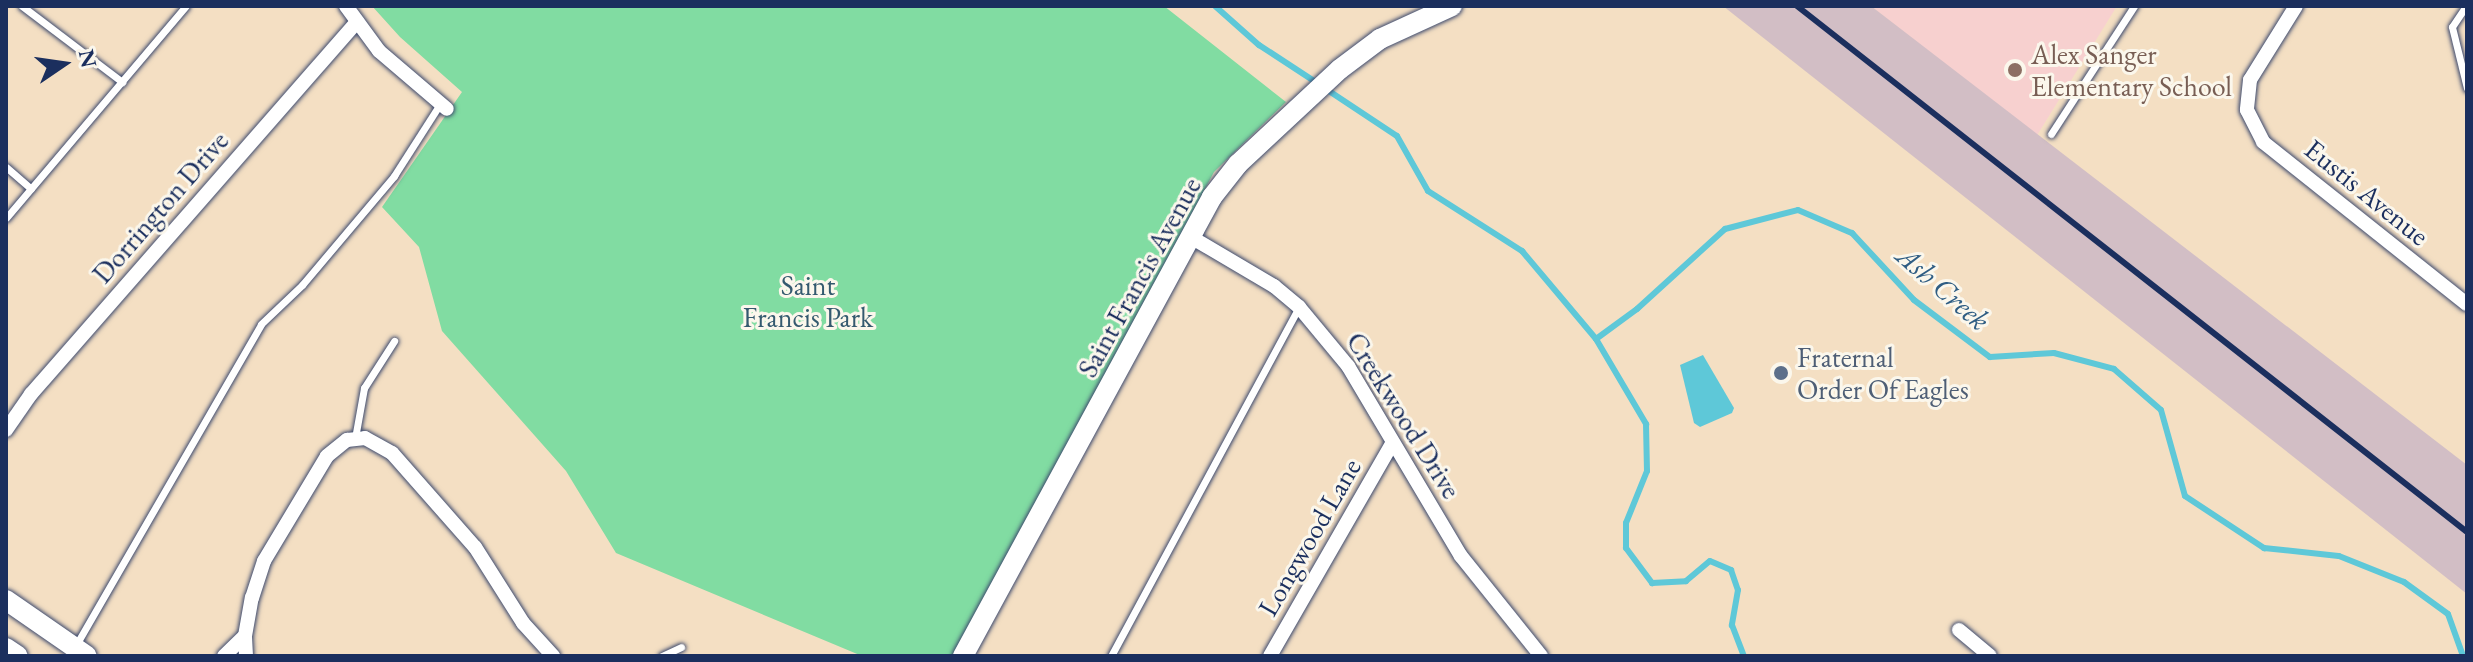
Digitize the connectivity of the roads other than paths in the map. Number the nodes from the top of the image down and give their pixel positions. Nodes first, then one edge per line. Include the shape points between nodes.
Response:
1 (22, 6) edge
2 (186, 6) edge
3 (346, 6) edge
4 (1452, 6) edge
5 (2134, 6) edge
6 (2296, 6) edge
7 (2466, 6) edge
8 (357, 22) junction
9 (122, 82) junction
10 (2467, 88) edge
11 (444, 106) joint
12 (2051, 134) dead end
13 (6, 167) edge
14 (31, 189) junction
15 (6, 218) edge
16 (1189, 236) junction
17 (2467, 304) edge
18 (1299, 307) junction
19 (394, 341) dead end
20 (6, 430) edge
21 (355, 438) junction
22 (1392, 444) junction
23 (6, 600) edge
24 (1959, 630) dead end
25 (245, 636) junction
26 (681, 647) dead end
27 (6, 648) edge
28 (81, 652) edge
29 (18, 656) edge
30 (224, 656) edge
31 (246, 656) edge
32 (553, 656) edge
33 (662, 656) edge
34 (963, 656) edge
35 (1111, 656) edge
36 (1270, 656) edge
37 (1541, 656) edge
38 (1990, 656) edge

1 - 9 lane
2 - 9 lane
3 - 8 street
4 - 16 street, Saint Francis Avenue via 1380,39 1280,121 1238,164
5 - 12 lane
6 - 17 street, Eustis Avenue via 2250,80 2247,110 2263,142
7 - 10 lane via 2452,27
8 - 11 street via 379,51
8 - 20 street, Dorrington Drive via 31,394
9 - 14 lane
11 - 28 lane via 394,176 302,285 261,324
13 - 14 lane
14 - 15 lane
16 - 18 street, Creekwood Drive via 1274,286
16 - 34 street, Saint Francis Avenue
18 - 22 street, Creekwood Drive via 1348,366
18 - 35 lane
19 - 21 lane via 364,388
21 - 25 street via 327,456 264,561
21 - 32 street via 375,441 392,453 475,547 528,631
22 - 36 street, Longwood Lane
22 - 37 street, Creekwood Drive via 1461,556
23 - 28 street
24 - 38 street
25 - 30 street
25 - 31 street
26 - 33 lane
27 - 29 street

